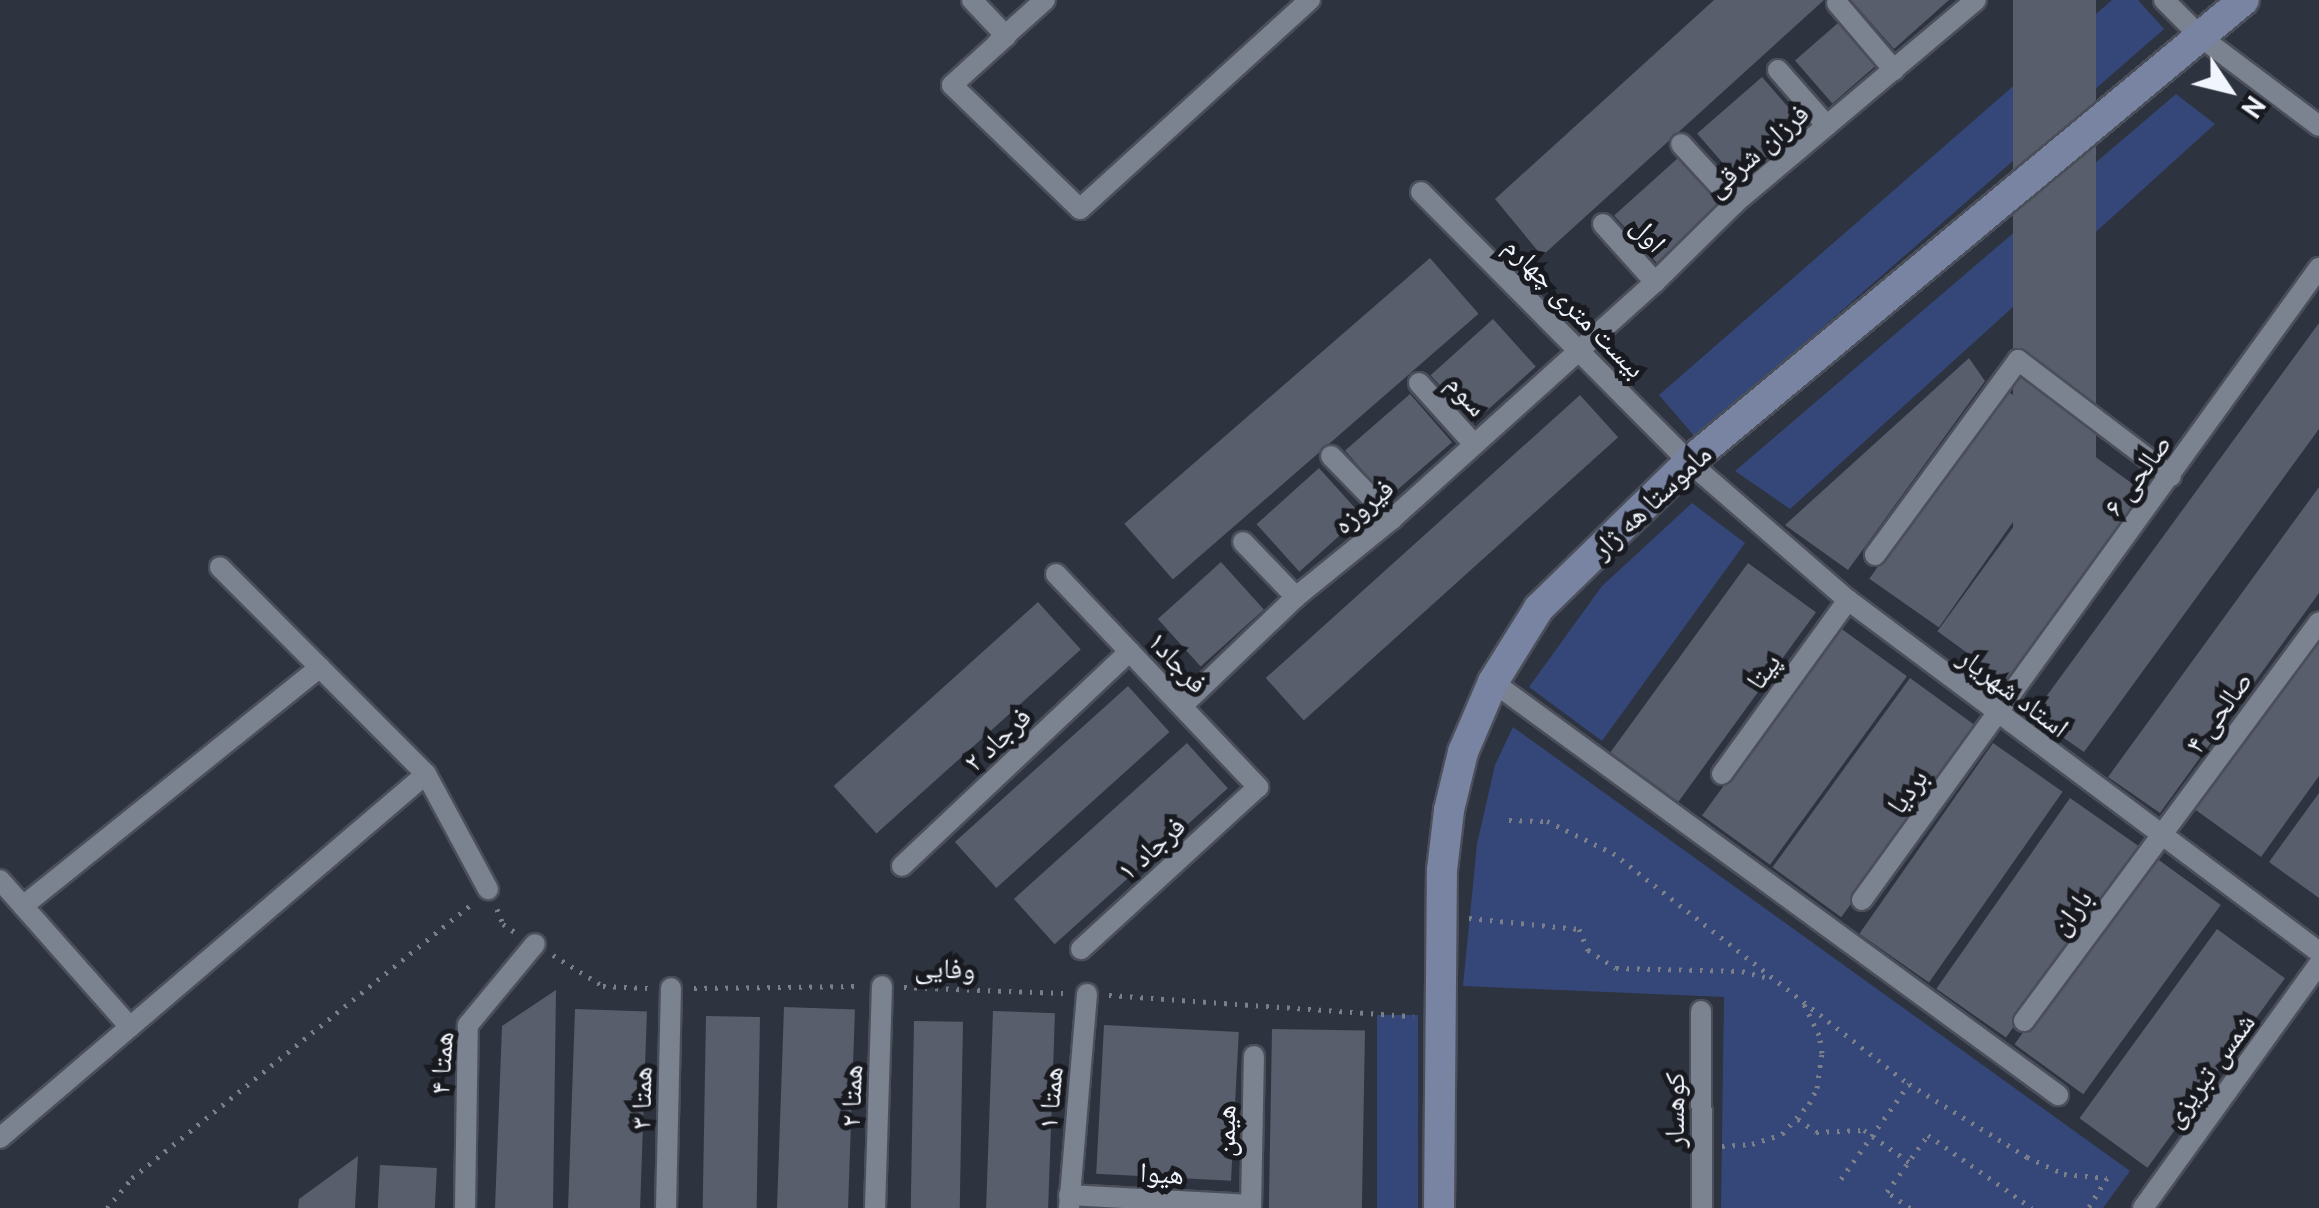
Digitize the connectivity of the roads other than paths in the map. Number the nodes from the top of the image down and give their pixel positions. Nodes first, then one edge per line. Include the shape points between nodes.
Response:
1 (972, 0) edge
2 (1045, 0) edge
3 (1310, 0) edge
4 (1976, 0) edge
5 (2164, 0) edge
6 (2244, 0) edge
7 (1838, 3) dead end
8 (2202, 38) junction
9 (997, 44) junction
10 (1778, 70) dead end
11 (1894, 70) junction
12 (1827, 126) junction
13 (2319, 126) edge
14 (1681, 144) dead end
15 (1421, 192) dead end
16 (1735, 204) junction
17 (1603, 224) dead end
18 (2319, 268) edge
19 (1655, 282) junction
20 (1579, 348) junction
21 (1419, 383) dead end
22 (1474, 444) junction
23 (1331, 456) dead end
24 (1688, 462) junction
25 (2171, 476) junction
26 (1392, 518) junction
27 (1243, 542) dead end
28 (1875, 555) dead end
29 (220, 567) dead end
30 (1056, 574) dead end
31 (1296, 597) junction
32 (1848, 600) junction
33 (2319, 622) edge
34 (1130, 651) junction
35 (320, 667) junction
36 (1493, 682) junction
37 (1182, 706) junction
38 (1996, 713) junction
39 (426, 774) junction
40 (1722, 774) dead end
41 (1258, 788) joint
42 (2161, 835) junction
43 (902, 866) dead end
44 (0, 880) edge
45 (488, 889) road end
46 (1862, 900) dead end
47 (23, 906) junction
48 (536, 944) road end
49 (1081, 948) dead end
50 (2318, 966) edge
51 (882, 986) road end
52 (671, 988) road end
53 (1087, 994) road end
54 (1701, 1011) dead end
55 (2024, 1020) dead end
56 (130, 1027) junction
57 (1254, 1056) dead end
58 (2058, 1094) dead end
59 (0, 1138) edge
60 (1069, 1202) edge
61 (1251, 1206) edge
62 (465, 1208) edge
63 (666, 1208) edge
64 (875, 1208) edge
65 (1439, 1208) edge
66 (1702, 1208) edge
67 (2143, 1208) edge

1 - 9 street via 1006,36
2 - 9 street
3 - 9 street via 1080,209 952,85
4 - 11 street, فرزان شرقی
5 - 8 street
6 - 8 main road, ماموستا هه ژار
7 - 11 street
8 - 13 street
8 - 24 main road, ماموستا هه ژار
10 - 12 street
11 - 12 street, فرزان شرقی
12 - 16 street, فرزان شرقی
14 - 16 street
15 - 20 street, بیست متری چهارم
16 - 19 street, فرزان شرقی
17 - 19 street, اول
18 - 25 street, صالحی ۶
19 - 20 street, فرزان شرقی
20 - 22 street, فیروزه
20 - 24 street, بیست متری چهارم
21 - 22 street, سوم
22 - 26 street, فیروزه
23 - 26 street
24 - 32 street, استاد شهریار
24 - 36 main road, ماموستا هه ژار via 1539,608
25 - 28 street via 2018,360
25 - 38 street, صالحی ۶
26 - 31 street, فیروزه
27 - 31 street
29 - 35 street
30 - 34 street, فرجاد۱
31 - 37 street, فیروزه
32 - 38 street, استاد شهریار
32 - 40 street, پیتا
33 - 42 street, صالحی ۴
34 - 37 street, فرجاد۱
34 - 43 street, فرجاد ۲
35 - 39 street
35 - 47 street
36 - 58 street
36 - 65 main road, ماموستا هه ژار via 1463,752 1442,870
37 - 41 street, فرجاد۱
38 - 42 street, استاد شهریار
38 - 46 street, بردیا
39 - 45 street
39 - 56 street
41 - 49 street, فرجاد ۱
42 - 50 street, استاد شهریار
42 - 55 street, باران
44 - 47 street
47 - 56 street
48 - 62 street, همتا ۴ via 468,1025
50 - 67 street, شمس تبریزی
51 - 64 street, همتا ۲
52 - 63 street, همتا ۳
53 - 60 street, همتا ۱
54 - 66 street, کوهسار
56 - 59 street
57 - 61 street, هیمن
60 - 61 street, هیوا

